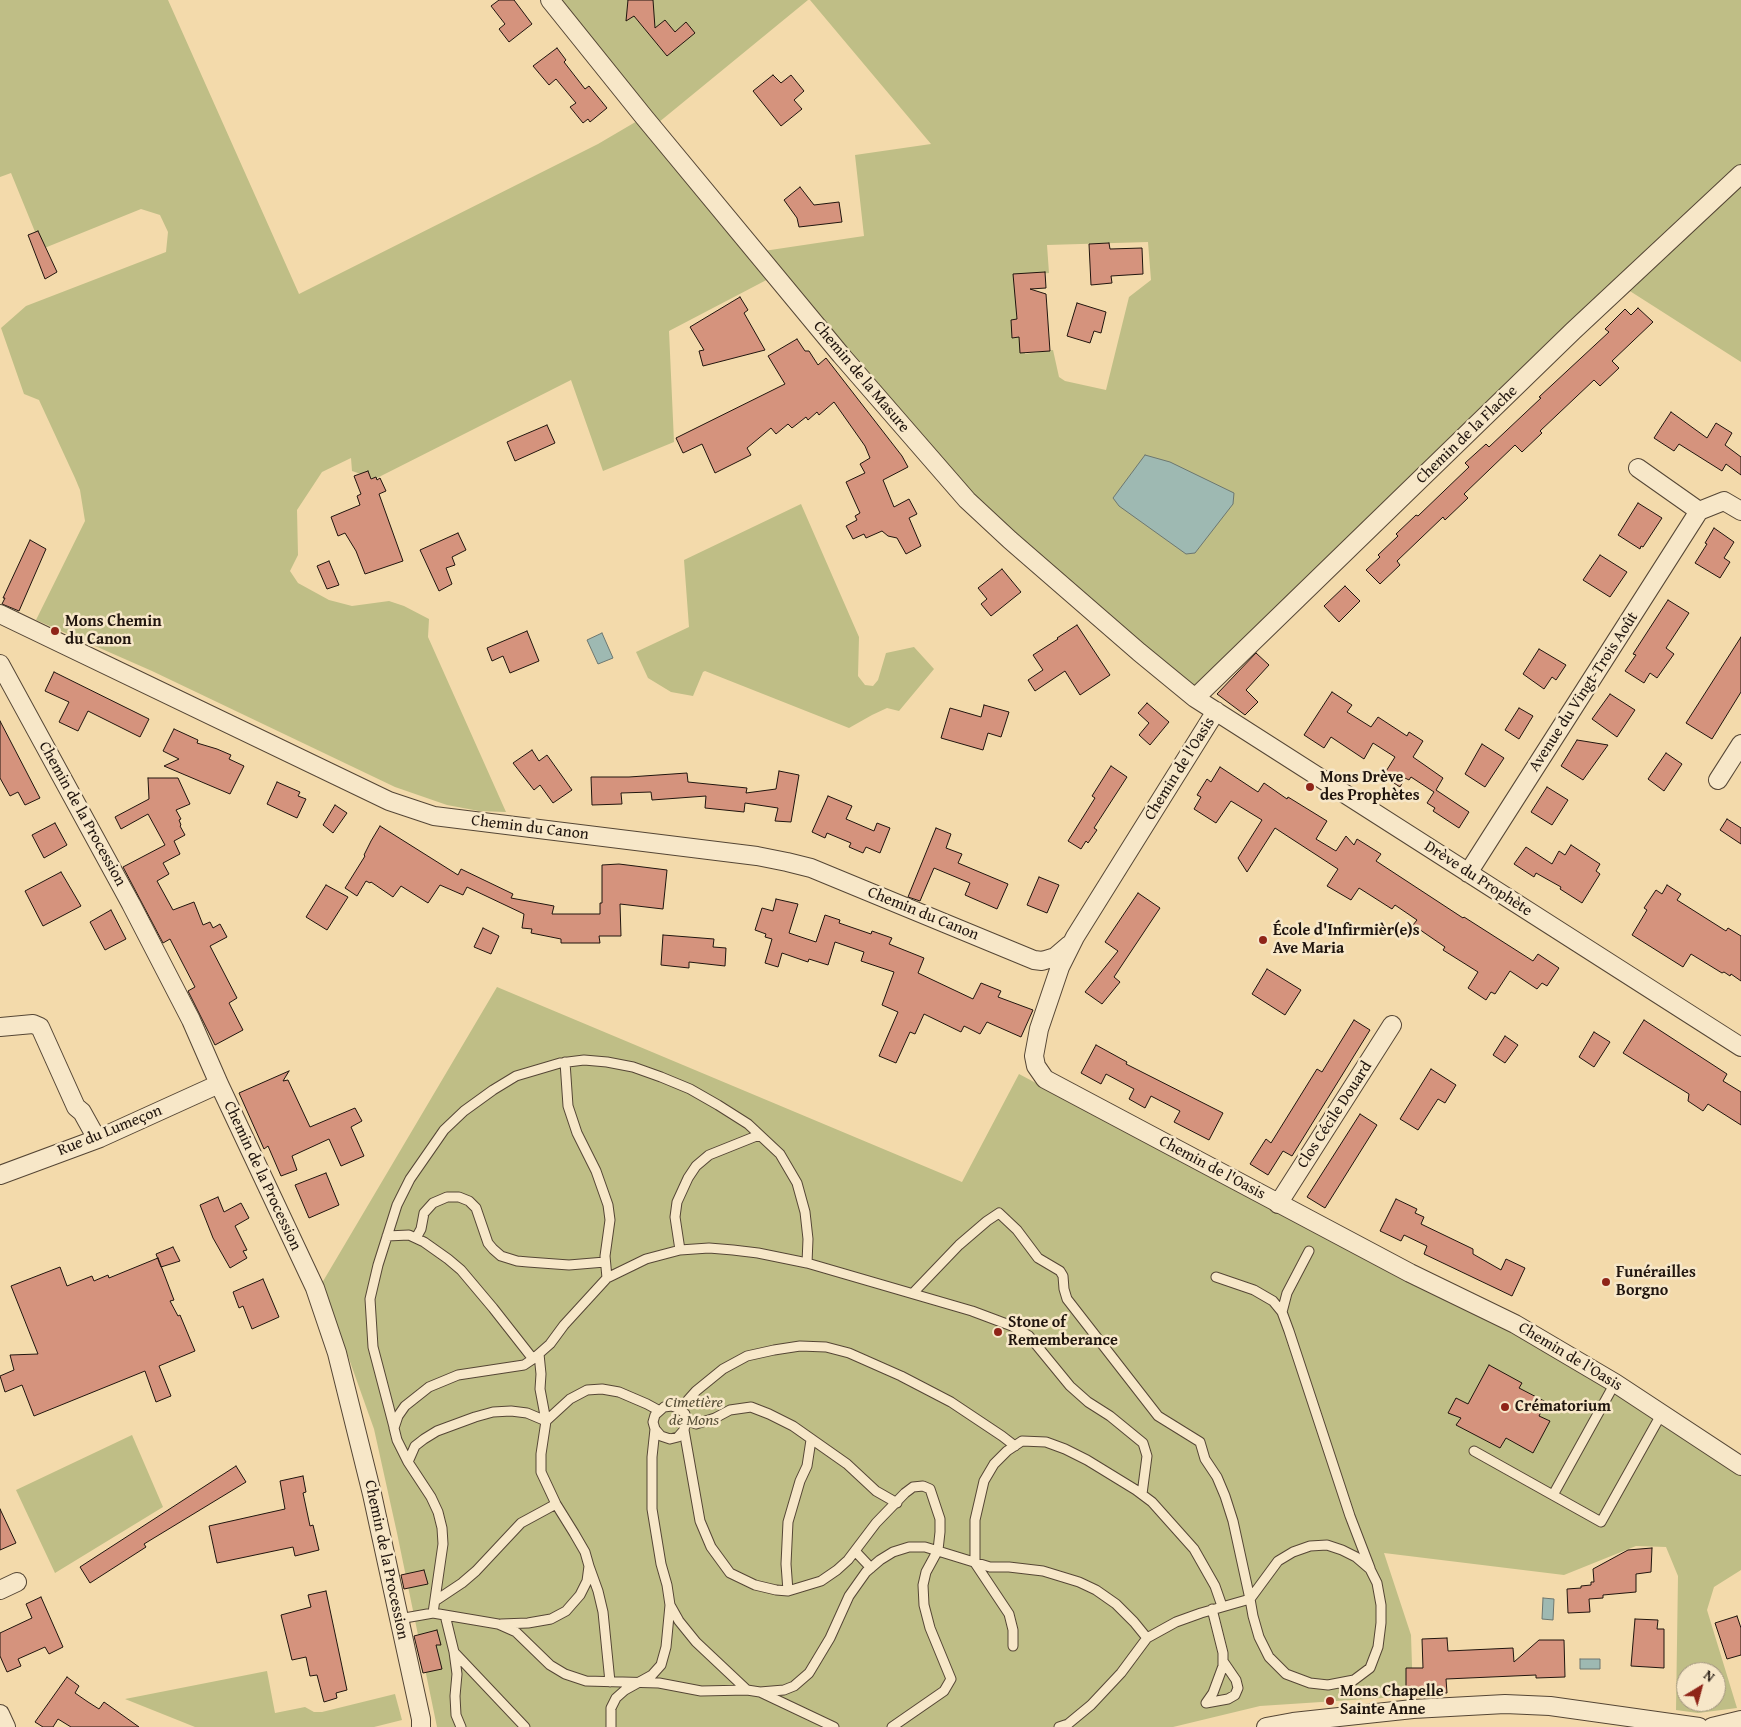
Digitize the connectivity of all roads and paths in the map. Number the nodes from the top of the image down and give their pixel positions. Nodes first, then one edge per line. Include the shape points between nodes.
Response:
1 (550, 0) edge
2 (1741, 174) edge
3 (1638, 468) dead end
4 (1699, 511) junction
5 (1741, 511) edge
6 (0, 614) edge
7 (0, 664) edge
8 (1195, 698) junction
9 (1216, 711) junction
10 (1741, 744) edge
11 (1718, 780) dead end
12 (1468, 873) junction
13 (1075, 937) junction
14 (1392, 1025) dead end
15 (0, 1028) edge
16 (1741, 1047) edge
17 (565, 1062) junction
18 (220, 1084) junction
19 (759, 1135) junction
20 (97, 1139) junction
21 (0, 1175) edge
22 (1278, 1204) junction
23 (387, 1236) junction
24 (416, 1238) junction
25 (680, 1250) junction
26 (1309, 1251) dead end
27 (605, 1262) junction
28 (807, 1263) junction
29 (606, 1278) junction
30 (1216, 1278) dead end
31 (913, 1293) junction
32 (1282, 1312) junction
33 (536, 1357) junction
34 (1615, 1383) junction
35 (680, 1409) junction
36 (658, 1410) junction
37 (1662, 1413) junction
38 (686, 1420) junction
39 (546, 1421) junction
40 (394, 1428) junction
41 (655, 1429) junction
42 (684, 1430) junction
43 (811, 1440) junction
44 (1015, 1446) junction
45 (1474, 1451) dead end
46 (408, 1462) junction
47 (1741, 1466) edge
48 (1142, 1494) junction
49 (1553, 1496) junction
50 (897, 1503) junction
51 (556, 1504) junction
52 (938, 1550) junction
53 (855, 1551) junction
54 (975, 1563) junction
55 (589, 1566) junction
56 (871, 1568) junction
57 (1370, 1568) junction
58 (17, 1582) dead end
59 (0, 1590) edge
60 (788, 1591) junction
61 (1250, 1599) junction
62 (435, 1600) junction
63 (670, 1605) junction
64 (1222, 1606) junction
65 (1212, 1609) junction
66 (433, 1613) junction
67 (445, 1615) junction
68 (400, 1619) junction
69 (498, 1624) junction
70 (1147, 1638) junction
71 (1013, 1646) dead end
72 (454, 1652) junction
73 (1223, 1661) junction
74 (610, 1682) junction
75 (640, 1683) junction
76 (747, 1690) junction
77 (760, 1692) junction
78 (0, 1714) edge
79 (1741, 1720) edge
80 (6, 1727) edge
81 (421, 1727) edge
82 (461, 1727) edge
83 (525, 1727) edge
84 (611, 1727) edge
85 (834, 1727) edge
86 (892, 1727) edge
87 (1059, 1727) edge
88 (1266, 1727) edge
89 (1699, 1727) edge
90 (1712, 1727) edge

1 - 8 street, Chemin de la Masure via 841,354 967,500
2 - 8 street, Chemin de la Flache
3 - 4 street
4 - 5 street via 1724,501
4 - 12 street, Avenue du Vingt-Trois Août
6 - 13 street, Chemin du Canon via 389,801 434,816 787,862 810,868 1034,960 1055,957
7 - 18 street, Chemin de la Procession via 131,904
8 - 9 street, Chemin de la Masure
9 - 12 street, Drève du Prophète
9 - 13 street, Chemin de l'Oasis
10 - 11 street
12 - 16 street, Drève du Prophète
13 - 22 street, Chemin de l'Oasis via 1060,967 1039,1029 1034,1056 1044,1079
14 - 22 street, Clos Cécile Douard
15 - 20 street via 33,1024 40,1027 76,1108 82,1112
17 - 19 lane via 607,1062 661,1076 718,1105
17 - 23 lane via 516,1076 464,1111 444,1130 410,1179
17 - 27 lane via 568,1106 608,1205 610,1220
18 - 20 street, Rue du Lumeçon
18 - 68 street, Chemin de la Procession via 311,1280 337,1353
19 - 25 lane via 709,1155 696,1166 677,1202 675,1216
19 - 28 lane via 780,1154 797,1183 806,1221
20 - 21 street, Rue du Lumeçon
22 - 34 street, Chemin de l'Oasis via 1516,1324
23 - 24 lane via 409,1235
23 - 40 lane via 370,1300 373,1347
24 - 27 lane via 424,1212 447,1197 459,1197 476,1208 488,1243 501,1256 517,1261 570,1265
24 - 33 lane via 461,1270
25 - 28 lane via 733,1250
25 - 29 lane via 646,1259
26 - 32 lane via 1287,1294
27 - 29 lane
28 - 31 lane
29 - 33 lane
30 - 32 lane via 1254,1290 1273,1301
31 - 48 lane via 996,1318 1029,1336 1070,1386 1143,1443 1147,1456
31 - 61 lane via 959,1245 999,1213 1038,1258 1060,1271 1067,1299 1158,1416 1200,1442 1205,1459 1225,1496
32 - 57 lane
33 - 39 lane
33 - 40 lane via 524,1365 458,1375 429,1388 405,1406
34 - 37 street, Chemin de l'Oasis
34 - 49 lane
35 - 36 lane via 672,1406
35 - 38 lane
35 - 44 lane via 723,1369 747,1356 800,1346 826,1347 849,1353 951,1402
36 - 39 lane via 619,1392 587,1390 570,1399
36 - 41 lane via 653,1422
37 - 47 street, Chemin de l'Oasis
37 - 49 lane via 1600,1522
38 - 42 lane
38 - 43 lane via 696,1424 730,1410 751,1407 793,1426
39 - 46 lane via 511,1411 475,1417 424,1439 415,1446
39 - 51 lane via 541,1472
40 - 46 lane
41 - 42 lane via 670,1439 678,1437
41 - 63 lane via 652,1509
42 - 60 lane via 700,1520 711,1547 730,1573 755,1585
43 - 50 lane via 847,1464 876,1491
43 - 60 lane via 807,1466 788,1522
44 - 48 lane via 1022,1441 1046,1442 1065,1448
44 - 54 lane via 994,1464 984,1482 975,1520
45 - 49 lane
46 - 62 lane via 432,1498 442,1528 443,1544
48 - 64 lane via 1165,1514 1194,1549 1215,1586
50 - 52 lane via 913,1487 930,1489 940,1519
50 - 53 lane via 876,1523
51 - 55 lane via 585,1552
51 - 62 lane via 521,1523 462,1584
52 - 54 lane
52 - 56 lane via 909,1547 893,1552
52 - 86 lane via 926,1572 924,1605 951,1680 944,1690
53 - 56 lane
53 - 60 lane via 821,1581
54 - 70 lane via 1043,1572 1079,1582 1116,1604
54 - 71 lane via 1008,1614
55 - 69 lane via 580,1595 566,1611 551,1619
55 - 74 lane via 603,1612
56 - 77 lane via 849,1596 830,1638 809,1673 784,1690
57 - 61 lane via 1342,1550 1327,1545 1310,1546 1278,1561
57 - 61 lane via 1381,1605 1378,1647 1370,1668 1354,1680 1328,1685 1310,1683 1286,1674 1269,1657 1259,1637
58 - 59 street
61 - 64 lane
62 - 66 lane
63 - 75 lane via 661,1665
63 - 76 lane via 696,1642
64 - 65 lane
65 - 70 lane via 1176,1622
65 - 73 lane
66 - 67 lane
66 - 68 lane
67 - 69 lane
67 - 72 lane
68 - 81 street, Chemin de la Procession
69 - 74 lane via 516,1632 550,1665 565,1674 586,1681
70 - 87 lane via 1121,1674 1091,1705 1068,1724
72 - 82 lane via 458,1674 456,1714
72 - 83 lane
73 - 73 lane via 1218,1681 1206,1702 1236,1695 1236,1680
74 - 75 lane
75 - 76 lane via 659,1683 701,1692
75 - 84 lane via 616,1698 611,1708
76 - 77 lane
77 - 85 lane
78 - 80 street
79 - 90 street
88 - 89 street via 1413,1709 1505,1704 1550,1706

